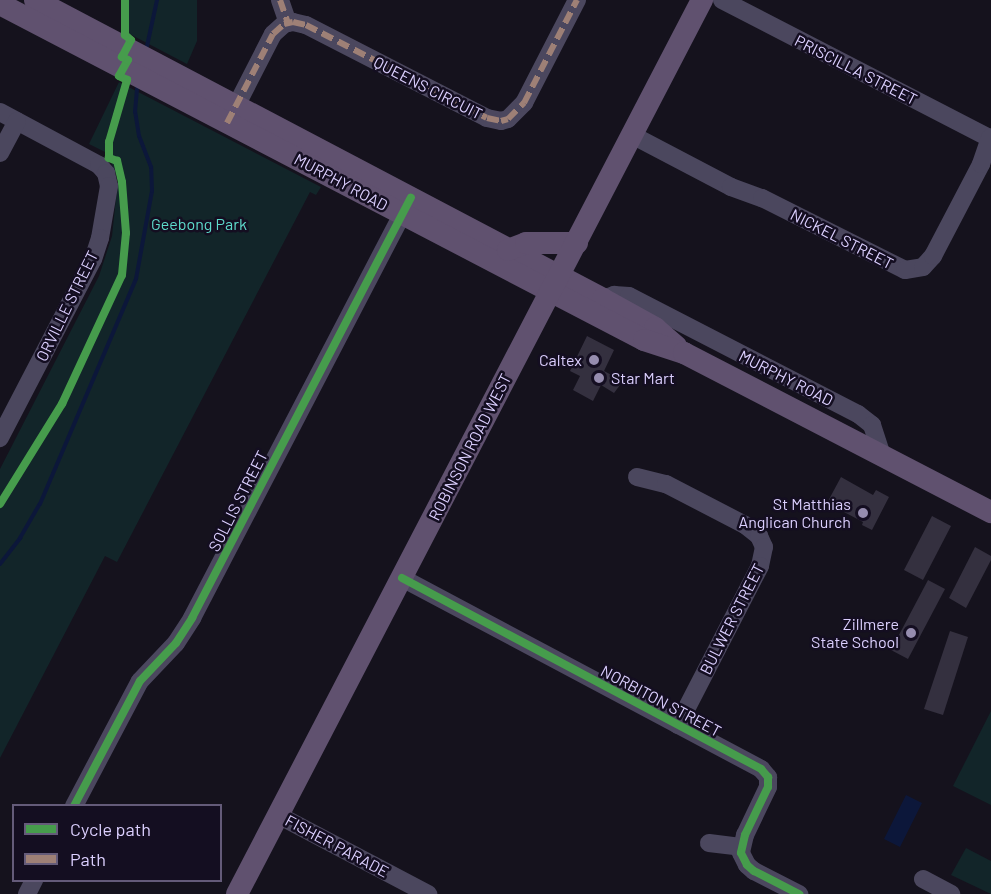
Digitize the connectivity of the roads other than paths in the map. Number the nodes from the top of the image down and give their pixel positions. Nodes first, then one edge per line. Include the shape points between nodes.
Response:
1 (35, 0) edge
2 (280, 0) edge
3 (577, 0) edge
4 (702, 0) edge
5 (722, 0) edge
6 (0, 4) edge
7 (288, 22) junction
8 (0, 112) edge
9 (231, 114) junction
10 (17, 121) junction
11 (632, 135) junction
12 (991, 138) edge
13 (0, 153) edge
14 (406, 206) junction
15 (576, 243) junction
16 (508, 250) junction
17 (555, 284) junction
18 (603, 299) junction
19 (684, 353) junction
20 (0, 438) edge
21 (882, 456) junction
22 (638, 477) dead end
23 (991, 512) edge
24 (402, 578) junction
25 (678, 726) junction
26 (75, 804) edge
27 (278, 815) junction
28 (709, 843) dead end
29 (741, 847) junction
30 (923, 879) dead end
31 (237, 894) edge
32 (428, 894) edge
33 (799, 894) edge
34 (951, 894) edge

1 - 9 main road, MURPHY ROAD
2 - 7 street
3 - 7 street, QUEENS CIRCUIT via 520,109 501,121 487,118 306,25
4 - 11 main road, ROBINSON ROAD WEST
5 - 12 street, PRISCILLA STREET
6 - 9 main road, MURPHY ROAD
7 - 9 street via 273,34
8 - 10 street
9 - 14 main road, MURPHY ROAD
10 - 13 street
10 - 20 street, ORVILLE STREET via 102,168 108,179 109,196 93,258
11 - 12 street, NICKEL STREET via 905,270 923,267 933,256
11 - 15 main road, ROBINSON ROAD WEST
14 - 16 main road, MURPHY ROAD
14 - 17 main road, MURPHY ROAD
14 - 26 street, SOLLIS STREET via 192,618 176,643 140,681
15 - 16 main road via 526,243
15 - 17 main road, ROBINSON ROAD WEST
16 - 17 main road, MURPHY ROAD
17 - 18 main road, MURPHY ROAD
17 - 19 main road, MURPHY ROAD via 644,340
17 - 24 main road, ROBINSON ROAD WEST
18 - 19 main road, MURPHY ROAD via 656,328
18 - 21 street, MURPHY ROAD via 614,295 629,297 858,414 872,425
19 - 21 main road, MURPHY ROAD
21 - 23 main road, MURPHY ROAD
22 - 25 street, BULWER STREET via 666,484 745,525 759,536 764,547 760,566
24 - 25 street, NORBITON STREET
24 - 27 main road, ROBINSON ROAD WEST
25 - 29 street, NORBITON STREET via 765,772 766,794
27 - 31 main road, ROBINSON ROAD WEST
27 - 32 street, FISHER PARADE
28 - 29 street
29 - 33 street via 743,858 754,871
30 - 34 street

